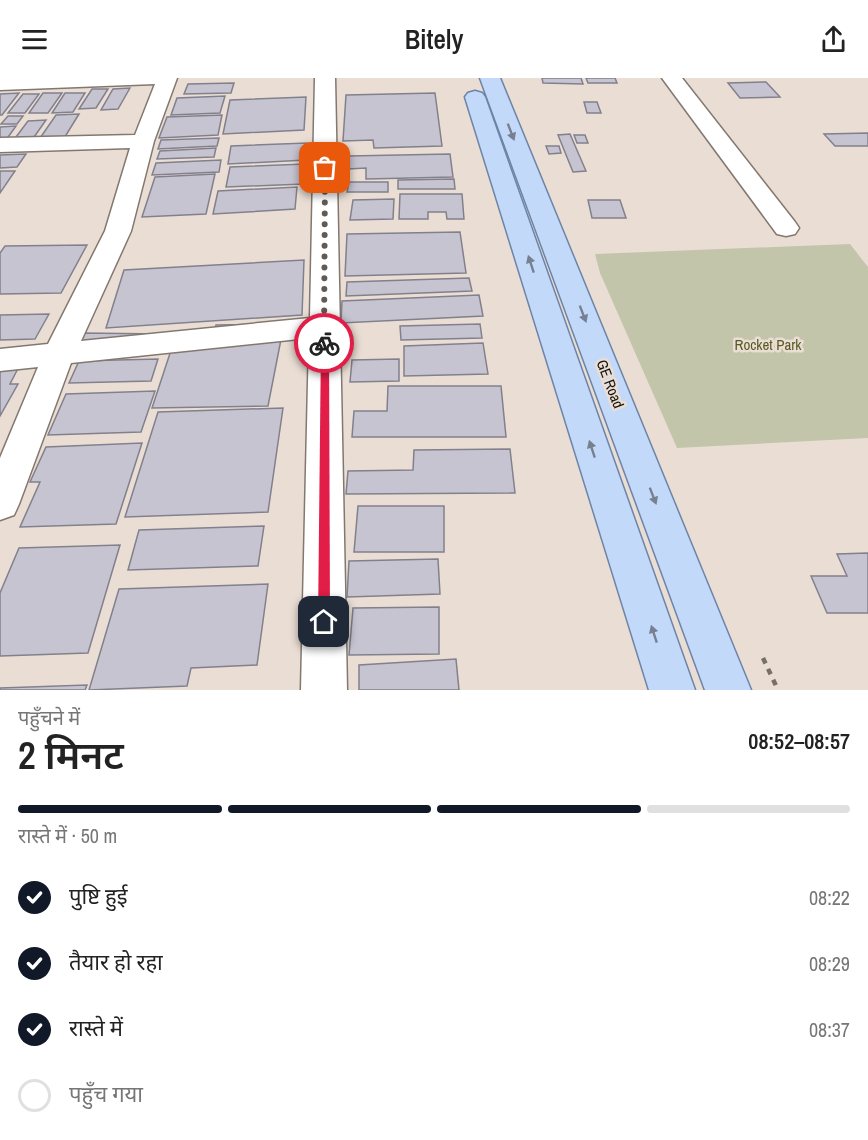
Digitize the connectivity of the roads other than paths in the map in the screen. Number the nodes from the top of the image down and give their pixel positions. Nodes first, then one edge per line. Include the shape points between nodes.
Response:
1 (165, 78) edge
2 (325, 78) edge
3 (469, 78) edge
4 (490, 78) edge
5 (672, 78) edge
6 (0, 84) edge
7 (143, 141) junction
8 (0, 146) edge
9 (786, 228) dead end
10 (324, 327) junction
11 (59, 354) junction
12 (0, 360) edge
13 (0, 504) edge
14 (324, 690) edge
15 (672, 690) edge
16 (728, 690) edge

1 - 6 street
1 - 7 street
2 - 10 street
15 -> 3 main road
4 -> 16 main road, GE Road
5 - 9 street
7 - 8 street
7 - 11 street via 118,231
10 - 11 street
10 - 14 street
11 - 12 street
11 - 13 street

